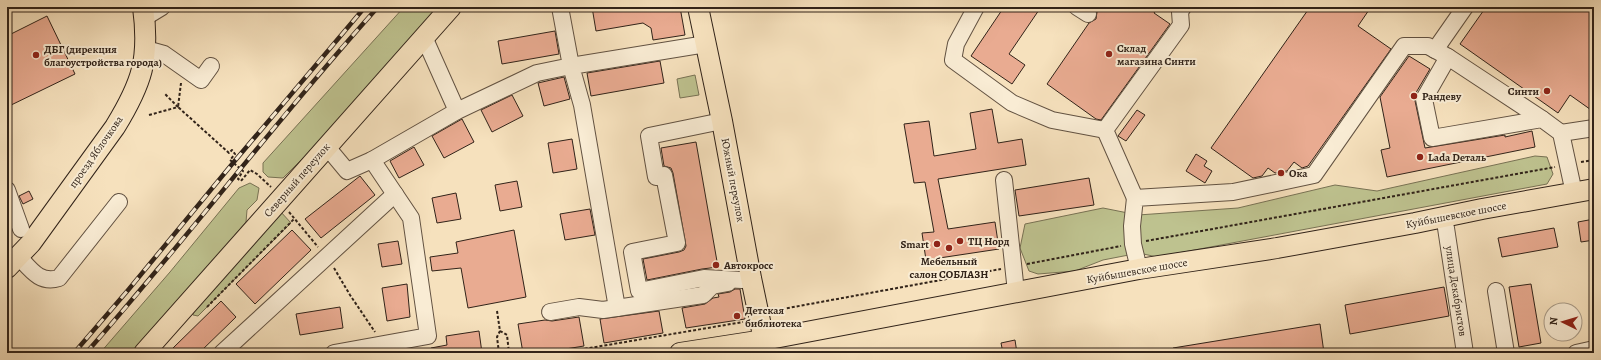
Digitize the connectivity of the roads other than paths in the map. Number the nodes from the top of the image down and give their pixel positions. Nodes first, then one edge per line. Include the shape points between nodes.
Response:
1 (162, 7) edge
2 (451, 7) edge
3 (560, 7) edge
4 (698, 7) edge
5 (976, 7) edge
6 (1184, 7) edge
7 (1465, 7) edge
8 (144, 12) edge
9 (424, 37) junction
10 (706, 44) junction
11 (146, 49) junction
12 (1441, 53) junction
13 (211, 66) dead end
14 (572, 66) junction
15 (457, 111) junction
16 (1542, 119) junction
17 (722, 121) junction
18 (1594, 128) edge
19 (1105, 130) junction
20 (1561, 133) junction
21 (327, 146) junction
22 (372, 160) junction
23 (1004, 180) dead end
24 (1594, 189) edge
25 (7, 190) edge
26 (1574, 193) junction
27 (395, 194) junction
28 (1135, 198) junction
29 (119, 202) dead end
30 (1594, 202) edge
31 (7, 216) edge
32 (1446, 228) junction
33 (18, 247) edge
34 (1139, 269) junction
35 (746, 279) junction
36 (1496, 290) dead end
37 (1016, 292) junction
38 (617, 308) junction
39 (550, 312) dead end
40 (1594, 349) edge
41 (765, 350) edge
42 (144, 353) edge
43 (222, 353) edge
44 (334, 353) edge
45 (680, 353) edge
46 (1465, 353) edge
47 (1506, 353) edge
48 (1576, 353) edge

1 - 8 street
2 - 9 main road, Северный переулок
3 - 14 street
4 - 10 main road, Южный переулок
5 - 19 street via 956,44 953,60 1012,103 1052,120
6 - 19 street via 1180,12 1181,25
7 - 12 street
8 - 11 main road, проезд Яблочкова
8 - 33 main road, проезд Яблочкова via 136,60 127,85 112,111
9 - 15 street
9 - 21 main road, Северный переулок
10 - 14 street
10 - 17 main road, Южный переулок
11 - 13 street via 164,54 201,80
11 - 33 main road, проезд Яблочкова via 142,72 115,127
12 - 16 street
12 - 16 street via 1424,99 1432,138
12 - 28 street via 1428,46 1404,46 1314,175 1233,192
14 - 15 street via 537,73
14 - 38 street via 582,104
15 - 22 street
16 - 20 street
17 - 35 main road, Южный переулок
17 - 35 street via 649,136 656,177 664,175 677,243 632,252 639,291 704,278
18 - 20 street
19 - 28 street
20 - 26 street
21 - 22 street via 346,171
21 - 42 main road, Северный переулок
22 - 27 street
23 - 37 street
24 - 26 main road, Куйбышевское шоссе
25 - 33 street
26 - 34 main road, Куйбышевское шоссе via 1384,229
27 - 43 street
27 - 44 street via 411,218 433,335
28 - 34 street via 1133,244
29 - 33 street via 59,278 44,280 31,271
30 - 32 main road, Куйбышевское шоссе
31 - 33 street
32 - 41 main road, Куйбышевское шоссе
32 - 46 street, улица Декабристов
34 - 37 main road, Куйбышевское шоссе
35 - 38 street via 712,286 703,295
35 - 41 main road, Южный переулок
36 - 47 street
37 - 41 main road, Куйбышевское шоссе
38 - 39 street via 603,310 579,307
40 - 48 street
41 - 45 main road, Куйбышевское шоссе

